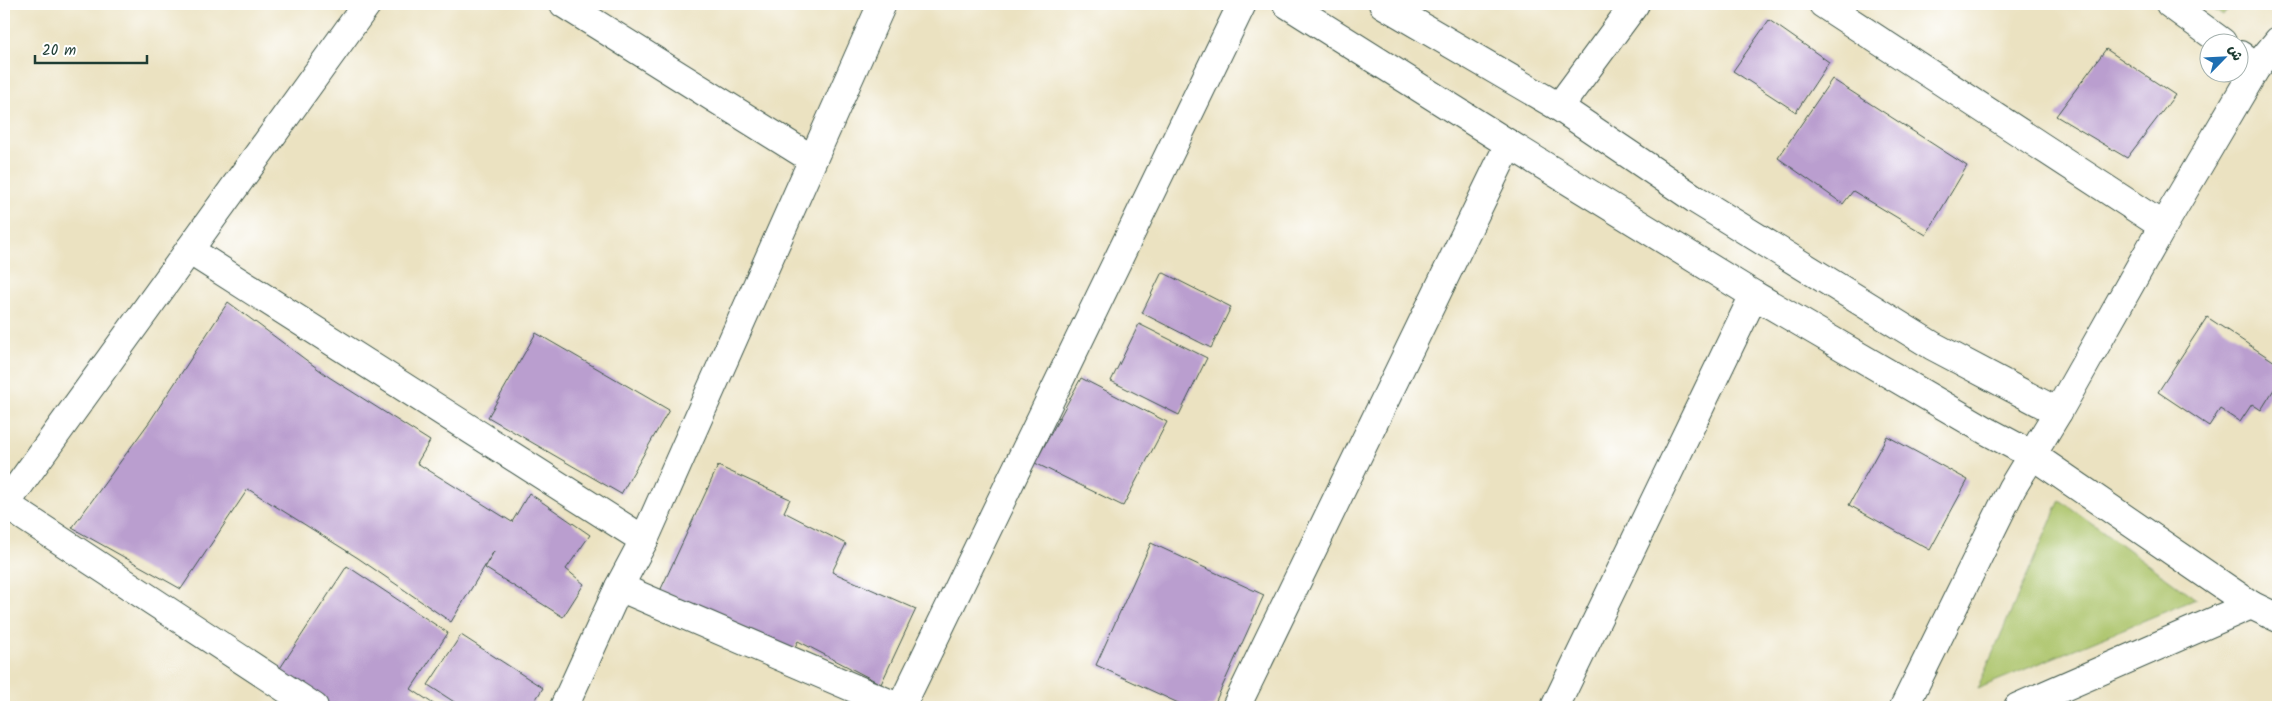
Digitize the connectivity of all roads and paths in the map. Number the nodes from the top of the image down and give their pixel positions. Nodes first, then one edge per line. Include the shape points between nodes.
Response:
1 (367, 4) edge
2 (564, 4) edge
3 (882, 4) edge
4 (1242, 4) edge
5 (1287, 4) edge
6 (1383, 4) edge
7 (1635, 4) edge
8 (1823, 4) edge
9 (2170, 4) edge
10 (2208, 32) edge
11 (2278, 41) edge
12 (2250, 60) edge
13 (2237, 82) edge
14 (1558, 107) junction
15 (1509, 144) junction
16 (812, 160) junction
17 (2163, 226) junction
18 (190, 250) junction
19 (1754, 295) junction
20 (2058, 412) junction
21 (2032, 455) junction
22 (4, 505) edge
23 (644, 540) junction
24 (619, 587) junction
25 (2251, 605) junction
26 (2278, 618) edge
27 (314, 707) edge
28 (564, 707) edge
29 (900, 707) edge
30 (1236, 707) edge
31 (1555, 707) edge
32 (1904, 707) edge
33 (2018, 707) edge

1 - 18 street
2 - 16 street
3 - 16 street
4 - 29 street
5 - 15 street
6 - 14 street
7 - 14 street
8 - 17 street
9 - 10 street
11 - 12 street
13 - 17 street
14 - 20 street via 1696,199 1933,346
15 - 19 street
15 - 30 street
16 - 23 street
17 - 20 street
18 - 22 street
18 - 23 street
19 - 21 street via 1987,432
19 - 31 street
20 - 21 street
21 - 25 street
21 - 32 street via 2012,488
22 - 27 street
23 - 24 street
24 - 28 street
24 - 29 street
25 - 26 street
25 - 33 street

